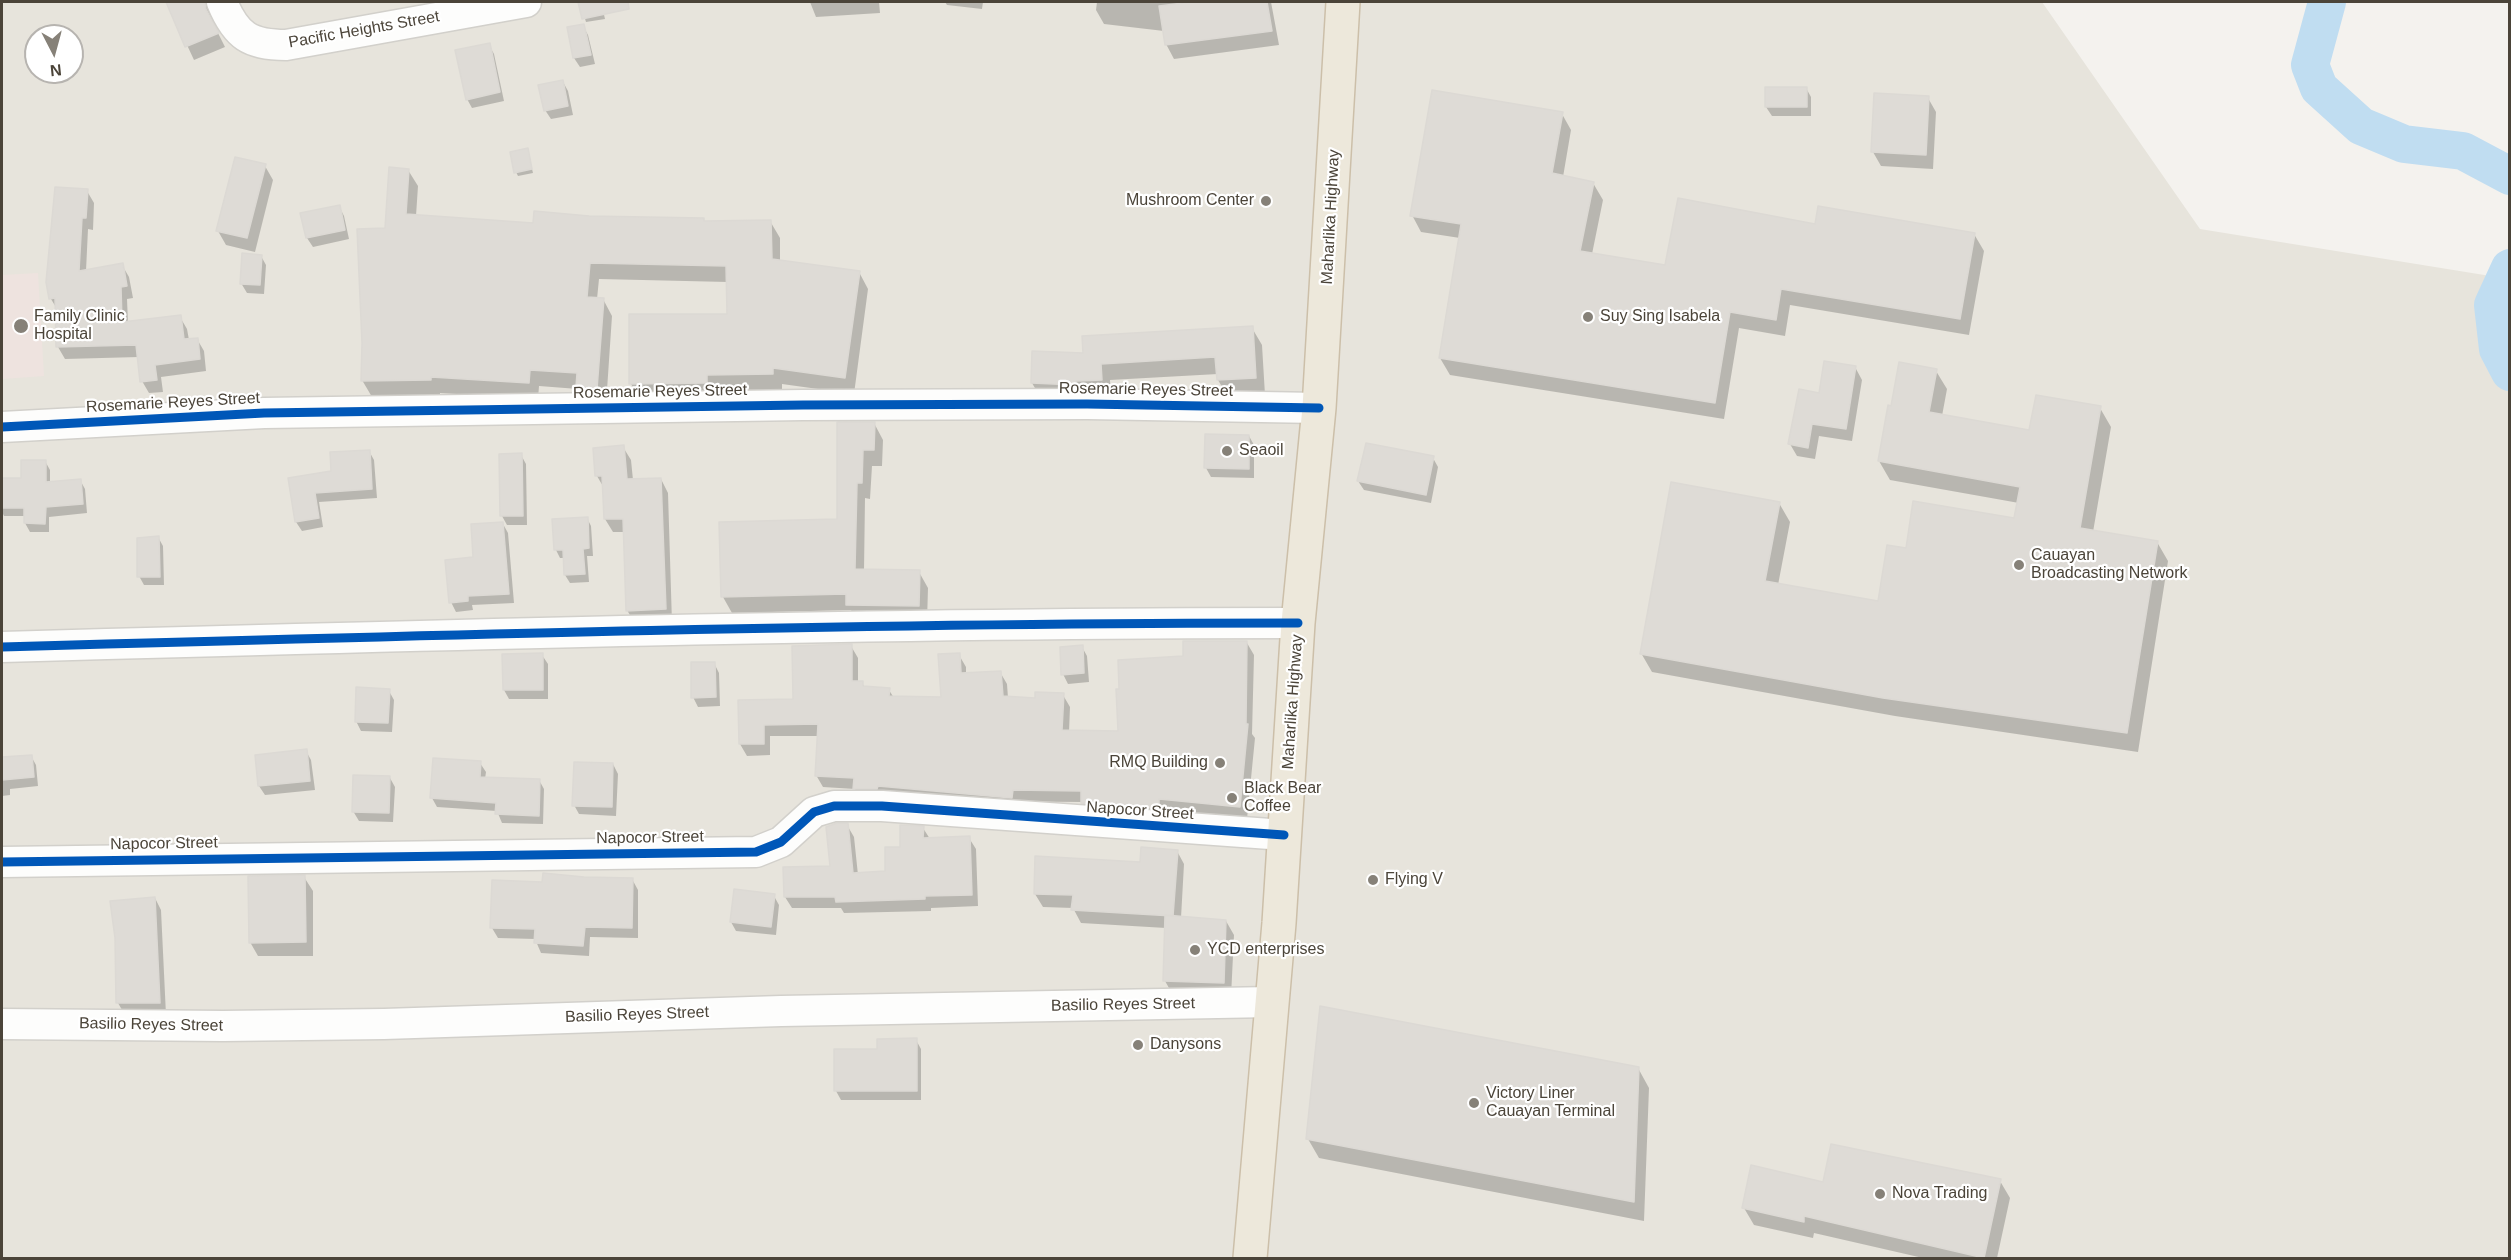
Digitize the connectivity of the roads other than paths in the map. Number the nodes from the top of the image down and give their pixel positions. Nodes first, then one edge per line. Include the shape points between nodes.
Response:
1 (222, 2) edge
2 (526, 2) edge
3 (1343, 2) edge
4 (1319, 408) junction
5 (2, 427) edge
6 (1298, 623) junction
7 (2, 647) edge
8 (1284, 835) junction
9 (2, 862) edge
10 (1272, 1002) junction
11 (2, 1024) edge
12 (1250, 1258) edge

1 - 2 street, Pacific Heights Street via 235,26 262,45 286,45
3 - 4 highway, Maharlika Highway
4 - 5 street, Rosemarie Reyes Street via 791,405 264,413
4 - 6 highway, Maharlika Highway
6 - 7 street via 578,631
6 - 8 highway, Maharlika Highway
8 - 9 street, Napocor Street via 882,806 834,806 814,812 782,842 756,852
8 - 10 highway, Maharlika Highway
10 - 11 street, Basilio Reyes Street via 280,1025
10 - 12 highway, Maharlika Highway

